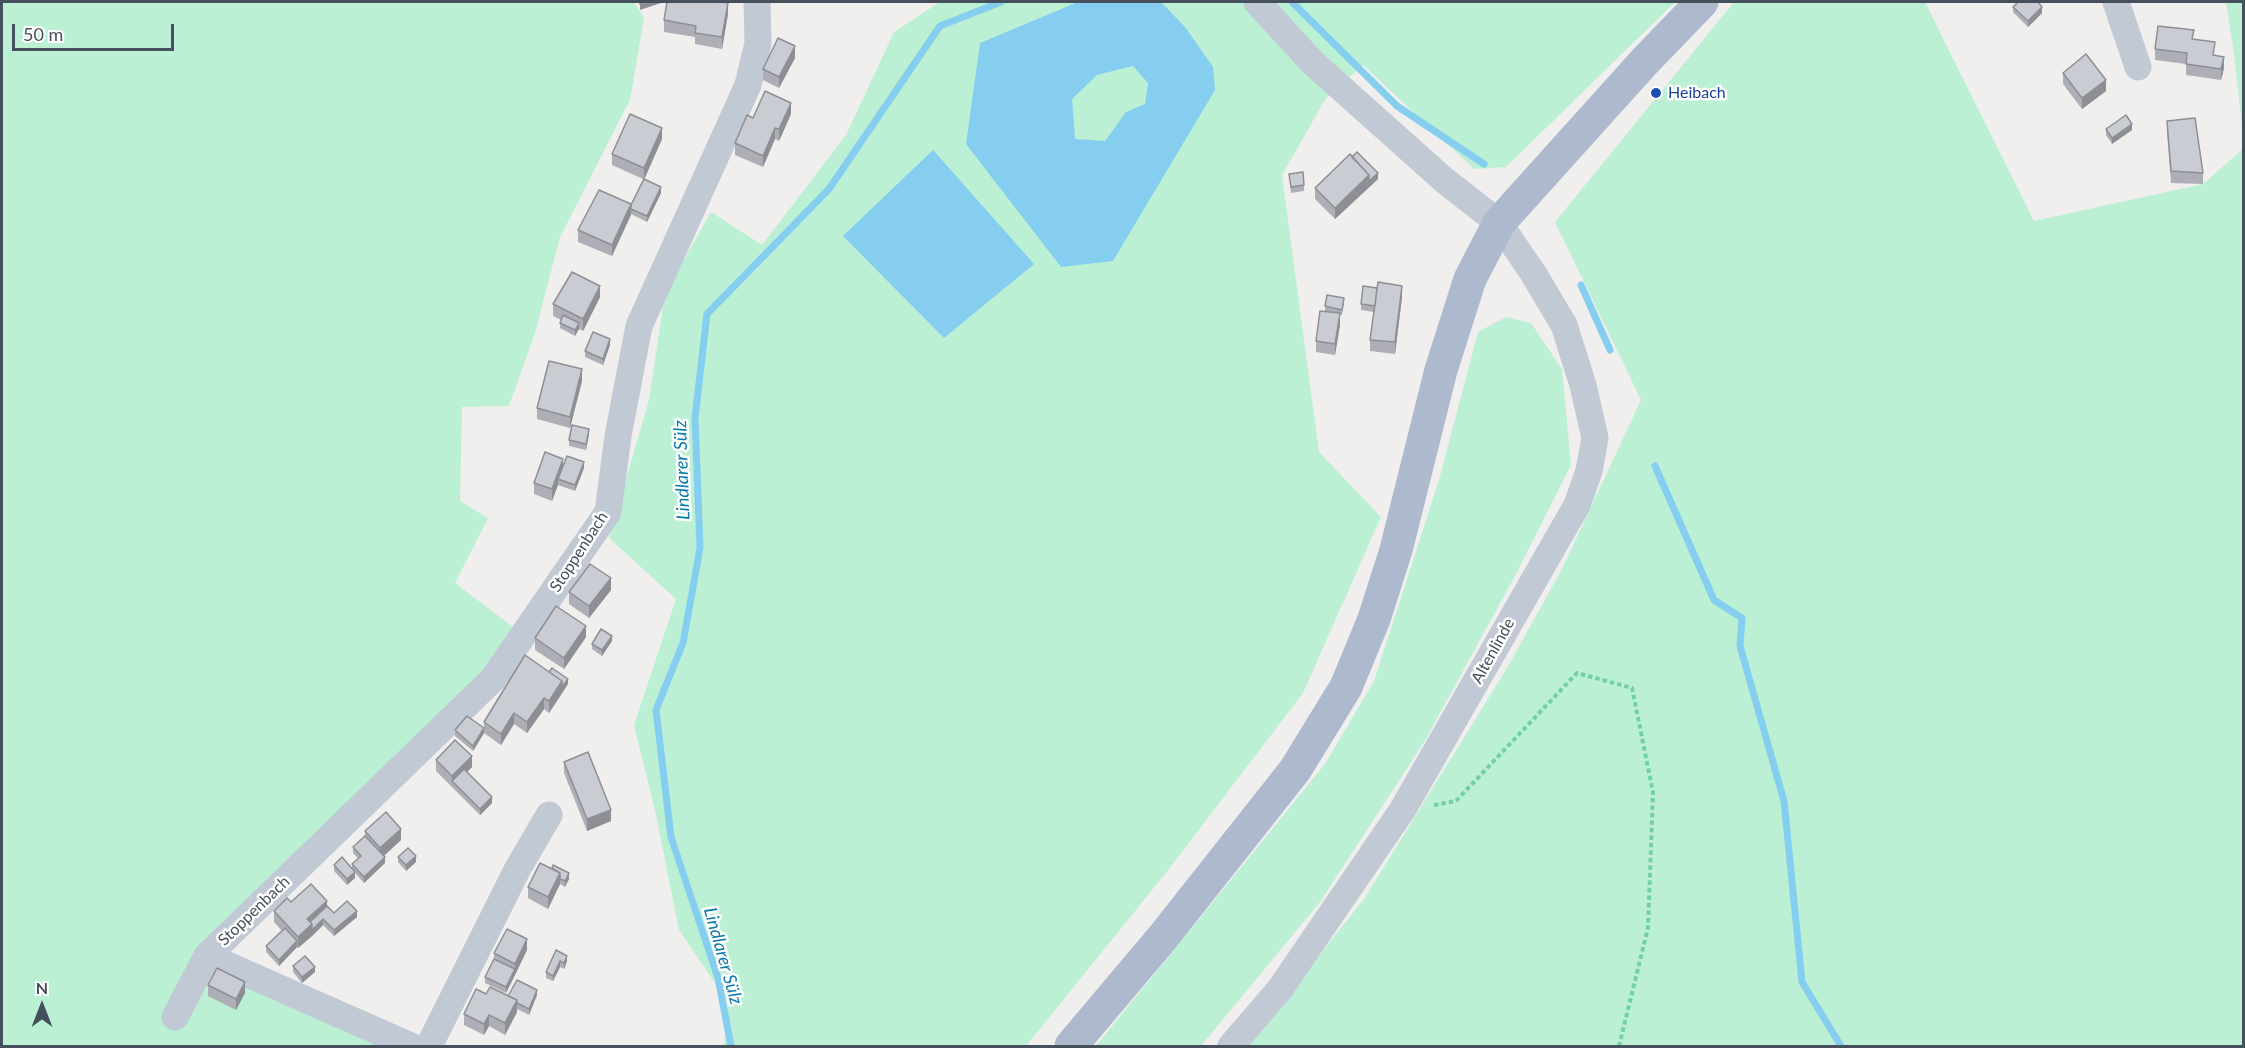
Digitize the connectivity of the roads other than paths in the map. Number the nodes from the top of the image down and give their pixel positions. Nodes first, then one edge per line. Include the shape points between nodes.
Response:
1 (757, 2) edge
2 (1257, 2) edge
3 (1702, 2) edge
4 (2116, 2) edge
5 (2138, 67) dead end
6 (1499, 223) junction
7 (549, 815) dead end
8 (207, 956) junction
9 (175, 1017) dead end
10 (411, 1047) edge
11 (429, 1047) edge
12 (1071, 1047) edge
13 (1231, 1047) edge

1 - 8 street, Stoppenbach via 758,43 748,85 639,326 608,512 493,680
2 - 6 street via 1313,63 1444,180
3 - 6 main road
4 - 5 street
6 - 12 main road via 1470,279 1441,370 1396,550 1346,687 1295,770
6 - 13 street, Altenlinde via 1564,326 1584,385 1595,438 1589,471 1577,505 1403,809 1280,989
7 - 11 street via 517,870
8 - 9 street, Stoppenbach
8 - 10 street, Stoppenbach

